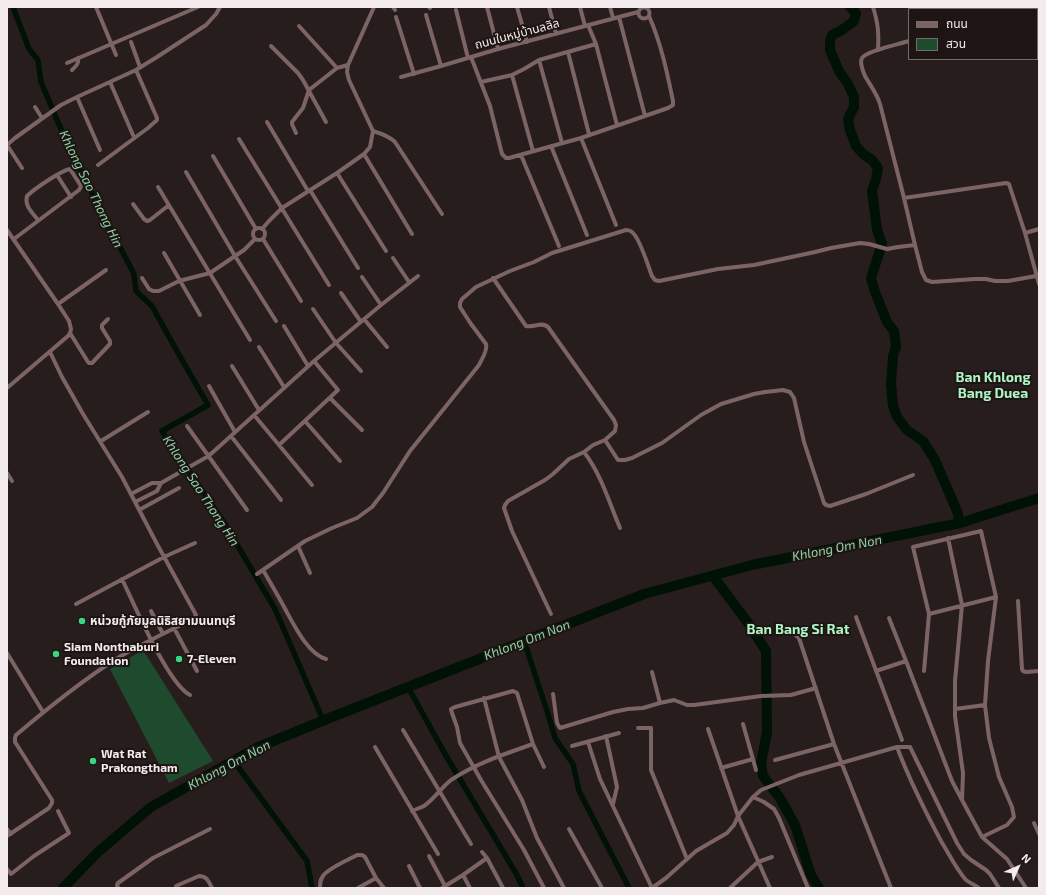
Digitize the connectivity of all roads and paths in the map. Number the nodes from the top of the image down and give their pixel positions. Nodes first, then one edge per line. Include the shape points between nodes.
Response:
1 (96, 7) edge
2 (198, 7) edge
3 (220, 7) edge
4 (374, 7) edge
5 (487, 7) edge
6 (517, 7) edge
7 (549, 7) edge
8 (580, 7) edge
9 (610, 7) edge
10 (645, 7) edge
11 (873, 7) edge
12 (456, 10) dead end
13 (638, 12) junction
14 (426, 15) dead end
15 (396, 16) dead end
16 (648, 16) junction
17 (619, 17) junction
18 (613, 18) junction
19 (299, 26) dead end
20 (587, 26) junction
21 (556, 34) junction
22 (908, 41) edge
23 (131, 42) dead end
24 (527, 42) junction
25 (112, 44) junction
26 (596, 44) junction
27 (271, 46) dead end
28 (498, 49) junction
29 (878, 50) junction
30 (568, 52) junction
31 (116, 55) dead end
32 (470, 57) junction
33 (78, 58) junction
34 (539, 60) junction
35 (67, 63) dead end
36 (348, 65) junction
37 (441, 66) junction
38 (337, 68) junction
39 (138, 69) junction
40 (72, 70) dead end
41 (414, 74) junction
42 (512, 75) junction
43 (401, 77) dead end
44 (110, 82) junction
45 (481, 82) junction
46 (309, 90) junction
47 (77, 97) junction
48 (35, 107) dead end
49 (645, 116) junction
50 (42, 118) junction
51 (267, 122) dead end
52 (326, 122) dead end
53 (617, 125) junction
54 (373, 131) junction
55 (296, 133) dead end
56 (589, 134) junction
57 (133, 135) dead end
58 (7, 138) edge
59 (581, 138) junction
60 (239, 139) dead end
61 (562, 143) junction
62 (8, 144) edge
63 (551, 146) junction
64 (100, 150) dead end
65 (533, 151) junction
66 (364, 154) junction
67 (521, 155) junction
68 (213, 156) dead end
69 (98, 165) dead end
70 (22, 168) dead end
71 (186, 172) dead end
72 (337, 173) junction
73 (57, 175) junction
74 (158, 187) dead end
75 (309, 191) junction
76 (71, 197) junction
77 (904, 198) junction
78 (133, 204) dead end
79 (169, 205) junction
80 (282, 208) junction
81 (442, 214) dead end
82 (38, 220) junction
83 (616, 225) dead end
84 (256, 229) junction
85 (262, 229) junction
86 (1039, 229) edge
87 (7, 230) edge
88 (1025, 233) junction
89 (412, 234) dead end
90 (587, 235) dead end
91 (14, 239) junction
92 (255, 239) junction
93 (263, 239) junction
94 (915, 245) junction
95 (558, 246) dead end
96 (386, 251) dead end
97 (164, 253) dead end
98 (235, 256) junction
99 (393, 258) dead end
100 (358, 268) dead end
101 (106, 270) dead end
102 (210, 273) junction
103 (418, 276) dead end
104 (1036, 276) junction
105 (362, 277) dead end
106 (142, 278) dead end
107 (493, 278) junction
108 (179, 281) junction
109 (409, 282) junction
110 (1039, 284) edge
111 (329, 285) dead end
112 (341, 293) dead end
113 (301, 301) dead end
114 (58, 304) junction
115 (381, 305) junction
116 (313, 309) dead end
117 (200, 315) dead end
118 (108, 319) dead end
119 (362, 320) junction
120 (276, 321) dead end
121 (284, 326) dead end
122 (70, 333) junction
123 (250, 340) dead end
124 (336, 342) junction
125 (259, 347) dead end
126 (387, 348) dead end
127 (50, 352) junction
128 (314, 361) junction
129 (232, 366) dead end
130 (308, 366) junction
131 (362, 371) dead end
132 (209, 386) dead end
133 (284, 387) junction
134 (7, 388) edge
135 (330, 398) junction
136 (259, 410) junction
137 (148, 412) dead end
138 (254, 415) junction
139 (305, 421) junction
140 (187, 426) dead end
141 (362, 430) dead end
142 (235, 432) junction
143 (231, 436) junction
144 (605, 440) junction
145 (100, 441) junction
146 (280, 445) junction
147 (584, 452) junction
148 (207, 456) junction
149 (340, 461) dead end
150 (7, 473) edge
151 (913, 475) dead end
152 (12, 481) dead end
153 (161, 484) junction
154 (312, 485) dead end
155 (179, 488) dead end
156 (131, 494) junction
157 (281, 500) dead end
158 (135, 502) junction
159 (139, 510) junction
160 (247, 510) dead end
161 (620, 528) dead end
162 (948, 538) junction
163 (195, 543) dead end
164 (298, 546) junction
165 (164, 558) junction
166 (263, 570) junction
167 (310, 573) dead end
168 (257, 574) dead end
169 (122, 580) junction
170 (996, 597) junction
171 (1018, 601) dead end
172 (76, 604) dead end
173 (962, 606) junction
174 (151, 611) dead end
175 (551, 614) dead end
176 (929, 614) junction
177 (856, 617) dead end
178 (889, 618) dead end
179 (174, 628) junction
180 (789, 632) dead end
181 (163, 634) junction
182 (152, 639) junction
183 (7, 653) edge
184 (326, 658) dead end
185 (906, 661) junction
186 (197, 671) dead end
187 (876, 671) junction
188 (924, 671) dead end
189 (1039, 671) edge
190 (652, 672) dead end
191 (816, 688) junction
192 (553, 694) dead end
193 (190, 695) dead end
194 (484, 698) junction
195 (660, 703) junction
196 (985, 704) junction
197 (955, 709) junction
198 (43, 712) junction
199 (743, 724) dead end
200 (638, 728) dead end
201 (708, 729) dead end
202 (403, 730) dead end
203 (619, 733) dead end
204 (606, 736) junction
205 (902, 740) dead end
206 (588, 742) junction
207 (533, 744) junction
208 (834, 744) junction
209 (572, 746) dead end
210 (897, 746) junction
211 (375, 747) dead end
212 (499, 756) junction
213 (753, 759) junction
214 (775, 760) dead end
215 (842, 762) junction
216 (473, 767) junction
217 (544, 767) dead end
218 (721, 768) junction
219 (756, 770) dead end
220 (439, 791) junction
221 (753, 797) junction
222 (962, 800) junction
223 (612, 804) junction
224 (58, 811) dead end
225 (412, 811) junction
226 (738, 816) junction
227 (1034, 823) dead end
228 (7, 829) edge
229 (210, 829) dead end
230 (569, 829) dead end
231 (1039, 834) edge
232 (9, 835) edge
233 (982, 837) junction
234 (471, 844) dead end
235 (482, 852) dead end
236 (438, 854) dead end
237 (429, 856) dead end
238 (772, 856) dead end
239 (487, 858) junction
240 (687, 859) junction
241 (758, 862) junction
242 (409, 866) dead end
243 (7, 869) edge
244 (463, 876) junction
245 (376, 878) junction
246 (176, 886) dead end
247 (443, 887) edge
248 (118, 888) edge
249 (212, 888) edge
250 (320, 888) edge
251 (358, 888) edge
252 (384, 888) edge
253 (420, 888) edge
254 (470, 888) edge
255 (503, 888) edge
256 (544, 888) edge
257 (564, 888) edge
258 (602, 888) edge
259 (652, 888) edge
260 (730, 888) edge
261 (770, 888) edge
262 (808, 888) edge
263 (892, 888) edge
264 (979, 888) edge
265 (999, 888) edge
266 (1026, 888) edge

1 - 25 street
2 - 25 street
3 - 39 street via 206,25
4 - 36 street
5 - 28 street
6 - 24 street
7 - 21 street
8 - 20 street
9 - 18 street
10 - 13 street
10 - 16 street via 649,10
11 - 29 street via 877,20
12 - 32 street
13 - 16 street via 643,18
13 - 17 street, ถนนในหมู่บ้านลลิล
14 - 37 street
15 - 41 street
16 - 49 street via 658,40 673,101 672,106
17 - 18 street, ถนนในหมู่บ้านลลิล
17 - 49 street
18 - 20 street, ถนนในหมู่บ้านลลิล
19 - 38 street
20 - 21 street, ถนนในหมู่บ้านลลิล
20 - 26 street
21 - 24 street, ถนนในหมู่บ้านลลิล
22 - 29 street
23 - 39 street
24 - 28 street, ถนนในหมู่บ้านลลิล
25 - 31 street
25 - 33 street
26 - 30 street
26 - 53 street
27 - 46 street via 298,73
28 - 32 street, ถนนในหมู่บ้านลลิล
29 - 77 street via 864,56 861,64 880,104
30 - 34 street
30 - 56 street
32 - 37 street, ถนนในหมู่บ้านลลิล
32 - 45 street
33 - 35 street
33 - 40 street via 79,62
34 - 42 street
34 - 61 street
36 - 38 street
36 - 54 street via 349,80
37 - 41 street, ถนนในหมู่บ้านลลิล
38 - 46 street
39 - 44 street
39 - 69 street via 157,120
41 - 43 street, ถนนในหมู่บ้านลลิล
42 - 45 street
42 - 65 street
44 - 47 street
44 - 57 street
45 - 67 street via 502,154 506,158
46 - 52 street
46 - 55 street via 303,108 292,122
47 - 50 street
47 - 64 street
48 - 50 street
49 - 53 street
50 - 62 street
51 - 75 street
53 - 56 street
54 - 66 street via 370,148
54 - 81 street via 386,135 395,142
56 - 59 street
58 - 62 street
59 - 61 street
59 - 83 street
60 - 80 street
61 - 63 street
62 - 70 street
63 - 65 street
63 - 90 street
65 - 67 street
66 - 72 street
66 - 89 street
67 - 95 street
68 - 84 street
71 - 98 street
72 - 75 street
72 - 96 street
73 - 76 street
73 - 76 street via 70,169 81,186
73 - 82 street via 26,198 27,206
74 - 79 street
75 - 80 street
75 - 100 street
76 - 82 street
77 - 88 street via 1006,183 1009,184
77 - 94 street
78 - 79 street via 147,221
79 - 102 street
80 - 85 street
80 - 111 street
82 - 91 street
84 - 85 street
84 - 92 street via 253,233
85 - 93 street via 265,235
86 - 88 street
87 - 91 street
88 - 104 street
91 - 114 street
92 - 93 street
92 - 98 street
93 - 113 street
94 - 104 street via 922,272 926,280 932,282 975,279 1008,281
94 - 107 street via 887,249 860,243 659,281 652,276 633,232 626,230 552,253
97 - 108 street
98 - 102 street
98 - 120 street
99 - 109 street
101 - 114 street
102 - 108 street
102 - 123 street
103 - 109 street
104 - 110 street
105 - 115 street
106 - 108 street via 153,291 159,291
107 - 144 street via 526,326 545,324 548,327 614,420 615,431
107 - 164 street via 476,287 460,303 460,307 487,347 479,365 410,451 372,507 357,518
108 - 117 street
109 - 115 street
112 - 119 street
114 - 122 street via 69,321
115 - 119 street
116 - 124 street
118 - 122 street via 102,328 110,344 92,363 88,362
119 - 124 street
119 - 126 street
121 - 130 street
122 - 127 street
124 - 128 street
124 - 131 street
125 - 133 street
127 - 134 street
127 - 145 street
128 - 130 street
128 - 135 street via 338,390
129 - 136 street
130 - 133 street
132 - 142 street
133 - 136 street
135 - 139 street
135 - 141 street
136 - 138 street
137 - 145 street
138 - 142 street
138 - 146 street
139 - 146 street
139 - 149 street
140 - 148 street
142 - 143 street
143 - 148 street
143 - 157 street
144 - 147 street
144 - 151 street via 618,460 625,460 662,443 721,404 765,392 783,390 790,392 794,398 808,456 826,505 830,506 866,494
145 - 156 street
146 - 154 street
147 - 161 street via 601,482
147 - 175 street via 569,459 545,480 508,501 504,508 512,531
148 - 153 street
148 - 160 street
150 - 152 street
153 - 156 street via 152,483
153 - 158 street via 156,491
155 - 159 street
156 - 158 street
158 - 159 street
159 - 165 street
162 - 170 street via 981,531
162 - 173 street
162 - 176 street via 913,547
163 - 165 street
164 - 166 street
164 - 167 street
165 - 169 street
165 - 179 street via 196,615
166 - 168 street
166 - 184 street via 300,635 315,653
169 - 172 street
169 - 182 street
170 - 173 street
170 - 196 street
171 - 189 street via 1022,669 1026,672
173 - 176 street
173 - 197 street
174 - 181 street
176 - 188 street
177 - 187 street
178 - 185 street
179 - 181 street
179 - 186 street
180 - 191 street via 798,638
181 - 182 street
182 - 193 street via 176,682
182 - 198 street via 100,669
183 - 198 street
185 - 187 street
185 - 222 street via 952,781
187 - 205 street
190 - 195 street
191 - 195 street via 791,695 694,705 674,700
191 - 208 street
192 - 195 street via 560,728 613,712
194 - 207 street via 513,691 517,693
194 - 212 street
194 - 216 street via 451,709 460,743
196 - 197 street
196 - 233 street via 989,738 999,777 1014,817 1007,825
197 - 222 street via 963,772
198 - 232 street via 16,735 14,740 52,803 49,808
199 - 213 street
200 - 240 street via 651,728 650,770
201 - 218 street
202 - 220 street
203 - 204 street
204 - 206 street
204 - 223 street via 617,787
206 - 209 street
206 - 223 street via 600,779
207 - 212 street
207 - 217 street
208 - 214 street
208 - 215 street
210 - 215 street
210 - 264 street via 905,768 950,856 968,881
210 - 265 street via 910,747 957,843 964,854 990,874
211 - 225 street
212 - 216 street
212 - 257 street via 522,800 537,838
213 - 218 street
213 - 219 street
215 - 221 street via 799,775 761,790
215 - 263 street
216 - 220 street
216 - 256 street
218 - 226 street
220 - 225 street via 423,806
220 - 234 street
221 - 226 street
221 - 262 street via 774,809
222 - 233 street
223 - 259 street
224 - 243 street via 69,833 11,874
225 - 236 street
226 - 240 street via 727,833
226 - 241 street
227 - 231 street
228 - 232 street
229 - 248 street via 153,858 118,883
230 - 258 street
233 - 266 street via 1007,859
235 - 239 street
237 - 247 street
238 - 241 street
239 - 244 street
239 - 255 street
240 - 259 street
241 - 260 street
241 - 261 street
242 - 253 street
244 - 247 street
244 - 254 street
245 - 250 street via 365,858 357,855 326,872
245 - 251 street
245 - 252 street
246 - 249 street via 203,876

